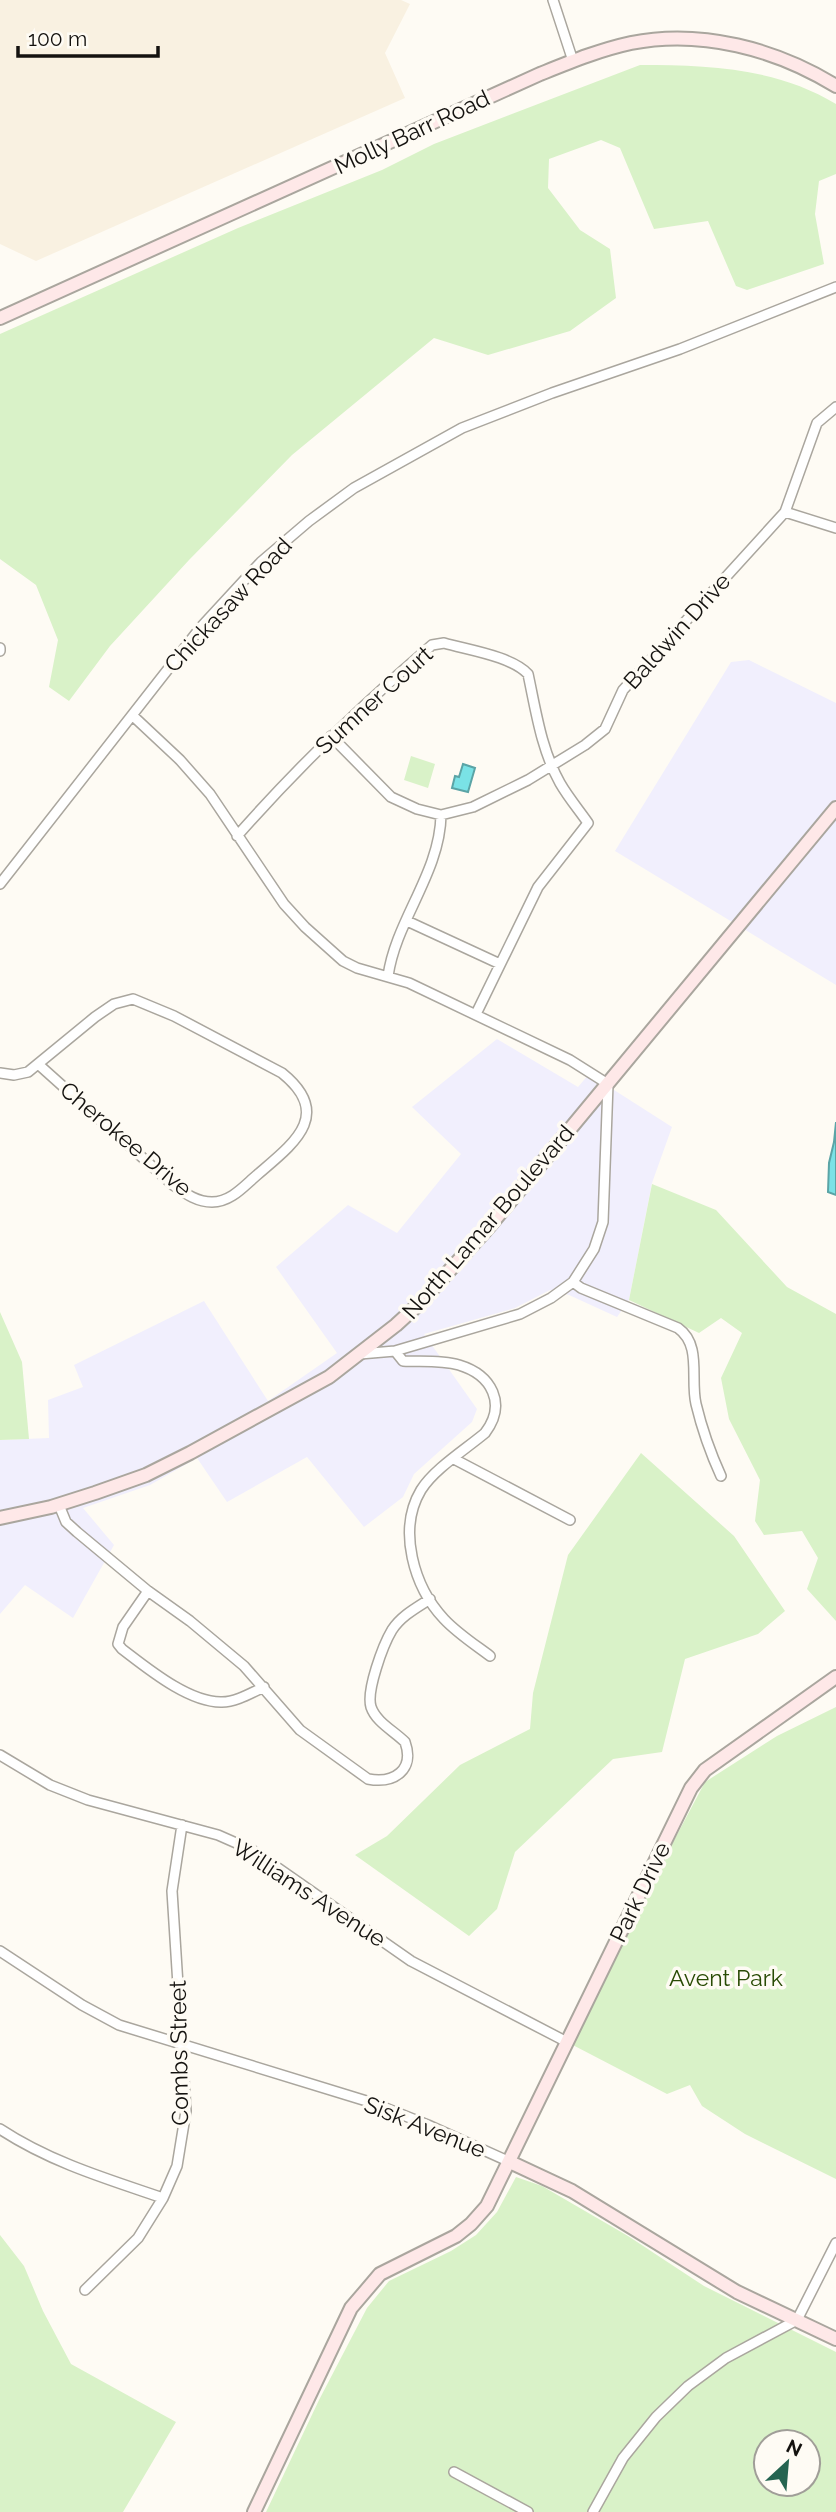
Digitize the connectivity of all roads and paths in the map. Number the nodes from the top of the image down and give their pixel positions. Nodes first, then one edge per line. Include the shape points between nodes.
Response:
1 (553, 0) edge
2 (573, 61) junction
3 (836, 86) edge
4 (836, 287) edge
5 (0, 318) edge
6 (836, 407) edge
7 (785, 512) junction
8 (836, 528) edge
9 (132, 715) junction
10 (331, 736) junction
11 (552, 765) junction
12 (836, 808) edge
13 (441, 815) junction
14 (237, 836) junction
15 (0, 884) edge
16 (407, 921) junction
17 (500, 964) junction
18 (388, 976) junction
19 (475, 1014) junction
20 (38, 1064) junction
21 (0, 1073) edge
22 (608, 1084) junction
23 (573, 1282) junction
24 (395, 1351) junction
25 (360, 1354) junction
26 (454, 1459) junction
27 (721, 1476) dead end
28 (58, 1505) junction
29 (0, 1518) edge
30 (570, 1520) dead end
31 (148, 1591) junction
32 (430, 1600) junction
33 (490, 1656) dead end
34 (836, 1677) edge
35 (264, 1688) junction
36 (0, 1756) edge
37 (182, 1825) junction
38 (0, 1951) edge
39 (567, 2042) junction
40 (182, 2046) junction
41 (0, 2129) edge
42 (510, 2162) junction
43 (163, 2197) junction
44 (836, 2244) edge
45 (85, 2290) dead end
46 (797, 2320) junction
47 (836, 2339) edge
48 (454, 2472) dead end
49 (254, 2512) edge
50 (528, 2512) edge
51 (593, 2512) edge

1 - 2 street
2 - 3 street, Molly Barr Road via 633,43 678,39 724,42 770,54
2 - 5 street, Molly Barr Road
4 - 9 street, Chickasaw Road via 462,428 357,485 261,562 201,627
6 - 7 street, Baldwin Drive via 817,423
7 - 8 street
7 - 11 street, Baldwin Drive via 623,690 605,729
9 - 14 street via 188,769
9 - 15 street, Chickasaw Road
10 - 11 street, Sumner Court via 432,645 444,643 513,663 528,674
10 - 13 street via 391,797
10 - 14 street, Sumner Court
11 - 13 street, Baldwin Drive via 473,807
11 - 17 street via 588,823 538,887
12 - 22 street, North Lamar Boulevard
13 - 16 street via 439,843
14 - 18 street via 284,904 326,947 357,968
16 - 17 street
16 - 18 street
17 - 19 street
18 - 19 street
19 - 22 street via 570,1060
20 - 20 street, Cherokee Drive via 173,1185 202,1201 230,1198 289,1148 306,1121 302,1094 282,1073 133,999 114,1004
20 - 21 street, Cherokee Drive via 28,1072
22 - 23 street via 603,1222 594,1250
22 - 25 street, North Lamar Boulevard via 420,1303
23 - 24 street via 520,1314
23 - 27 street via 687,1336 695,1399
24 - 25 street
24 - 26 street via 403,1362 443,1363 470,1370 495,1394 491,1425
25 - 28 street, North Lamar Boulevard via 329,1377 146,1475
26 - 30 street
26 - 32 street via 421,1489 411,1517 410,1546
28 - 29 street, North Lamar Boulevard
28 - 31 street via 66,1522
31 - 35 street via 214,1640
31 - 35 street via 123,1627 118,1644 122,1649 181,1690 204,1698 222,1702
32 - 33 street via 455,1630
32 - 35 street via 408,1612 393,1629 371,1689 375,1714 407,1749 404,1768 390,1780 369,1779 346,1764 300,1730
34 - 39 street, Park Drive via 705,1770 691,1788
36 - 37 street, Williams Avenue via 50,1785 88,1800
37 - 39 street, Williams Avenue via 252,1850 411,1961
37 - 40 street, Combs Street via 172,1891
38 - 40 street, Sisk Avenue via 107,2019
39 - 42 street, Park Drive
40 - 42 street, Sisk Avenue via 373,2103
40 - 43 street, Combs Street via 186,2111 177,2166
41 - 43 street via 24,2145 88,2173
42 - 46 street, Sisk Avenue via 572,2191 737,2292
42 - 49 street, Park Drive via 471,2224 380,2274 351,2308
43 - 45 street, Combs Street via 135,2243
44 - 46 street
46 - 47 street, Sisk Avenue
46 - 51 street via 726,2358 688,2386 623,2458
48 - 50 street

